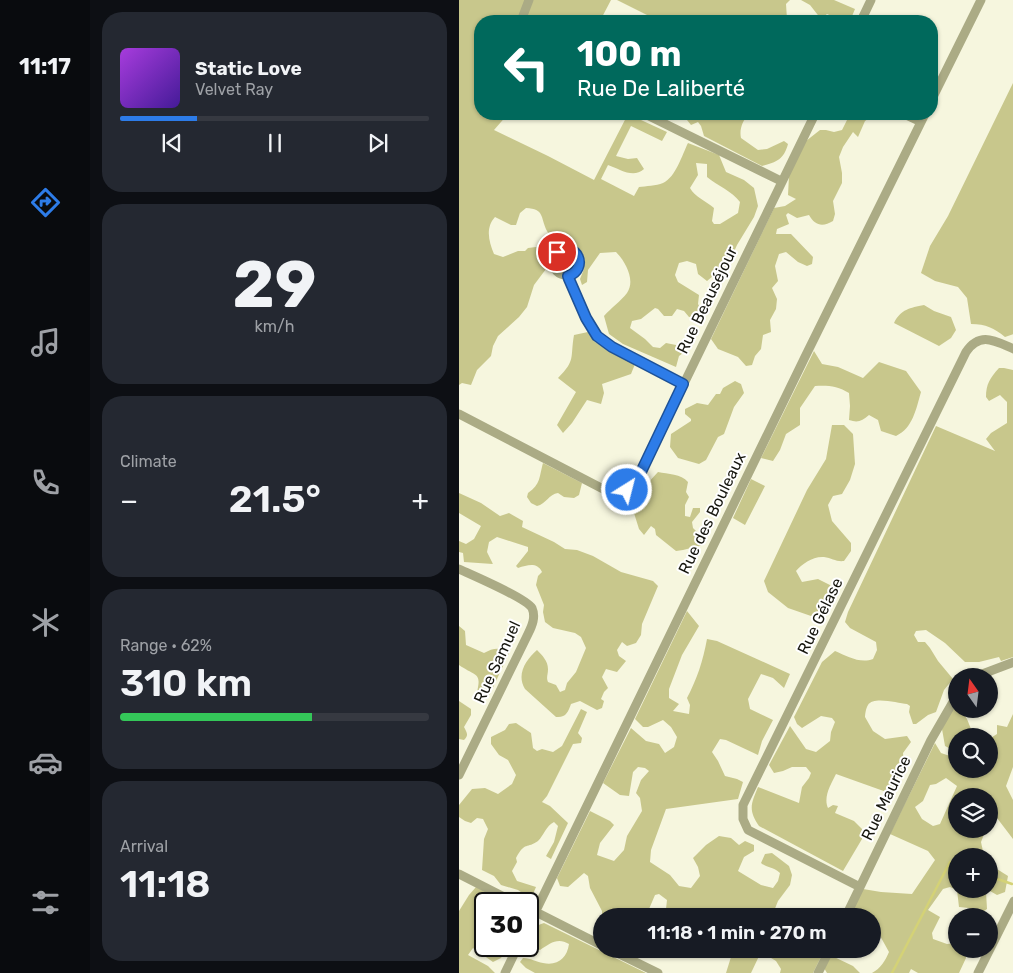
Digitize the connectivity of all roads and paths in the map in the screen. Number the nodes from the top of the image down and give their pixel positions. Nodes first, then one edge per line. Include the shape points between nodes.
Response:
1 (529, 0) edge
2 (871, 0) edge
3 (981, 0) edge
4 (523, 15) edge
5 (864, 15) edge
6 (938, 87) edge
7 (657, 120) edge
8 (812, 120) edge
9 (922, 120) edge
10 (781, 181) junction
11 (568, 276) dead end
12 (1013, 349) edge
13 (683, 384) junction
14 (459, 414) edge
15 (459, 568) edge
16 (1013, 662) edge
17 (998, 668) edge
18 (948, 710) edge
19 (459, 775) edge
20 (459, 874) edge
21 (860, 887) junction
22 (494, 892) edge
23 (539, 894) edge
24 (1013, 901) edge
25 (850, 908) edge
26 (539, 914) edge
27 (593, 941) edge
28 (513, 957) edge
29 (627, 958) edge
30 (824, 958) edge
31 (505, 973) edge
32 (658, 973) edge
33 (817, 973) edge
34 (978, 973) edge

1 - 4 street
2 - 5 street
3 - 6 street
7 - 10 street
8 - 10 street, Rue Beauséjour
9 - 23 street, Rue des Bouleaux
10 - 13 street, Rue Beauséjour
11 - 13 street via 597,336
12 - 21 street, Rue Gélase via 986,339 975,342 966,352 743,806 743,819 748,830
13 - 14 street, Rue Beauséjour via 641,472 631,488 623,492 605,490
15 - 19 street, Rue Samuel via 528,602 533,620
16 - 17 street
18 - 21 street, Rue Maurice
20 - 22 street
21 - 25 street, Rue Maurice
24 - 34 street
26 - 27 street
28 - 31 street
29 - 32 street
30 - 33 street

